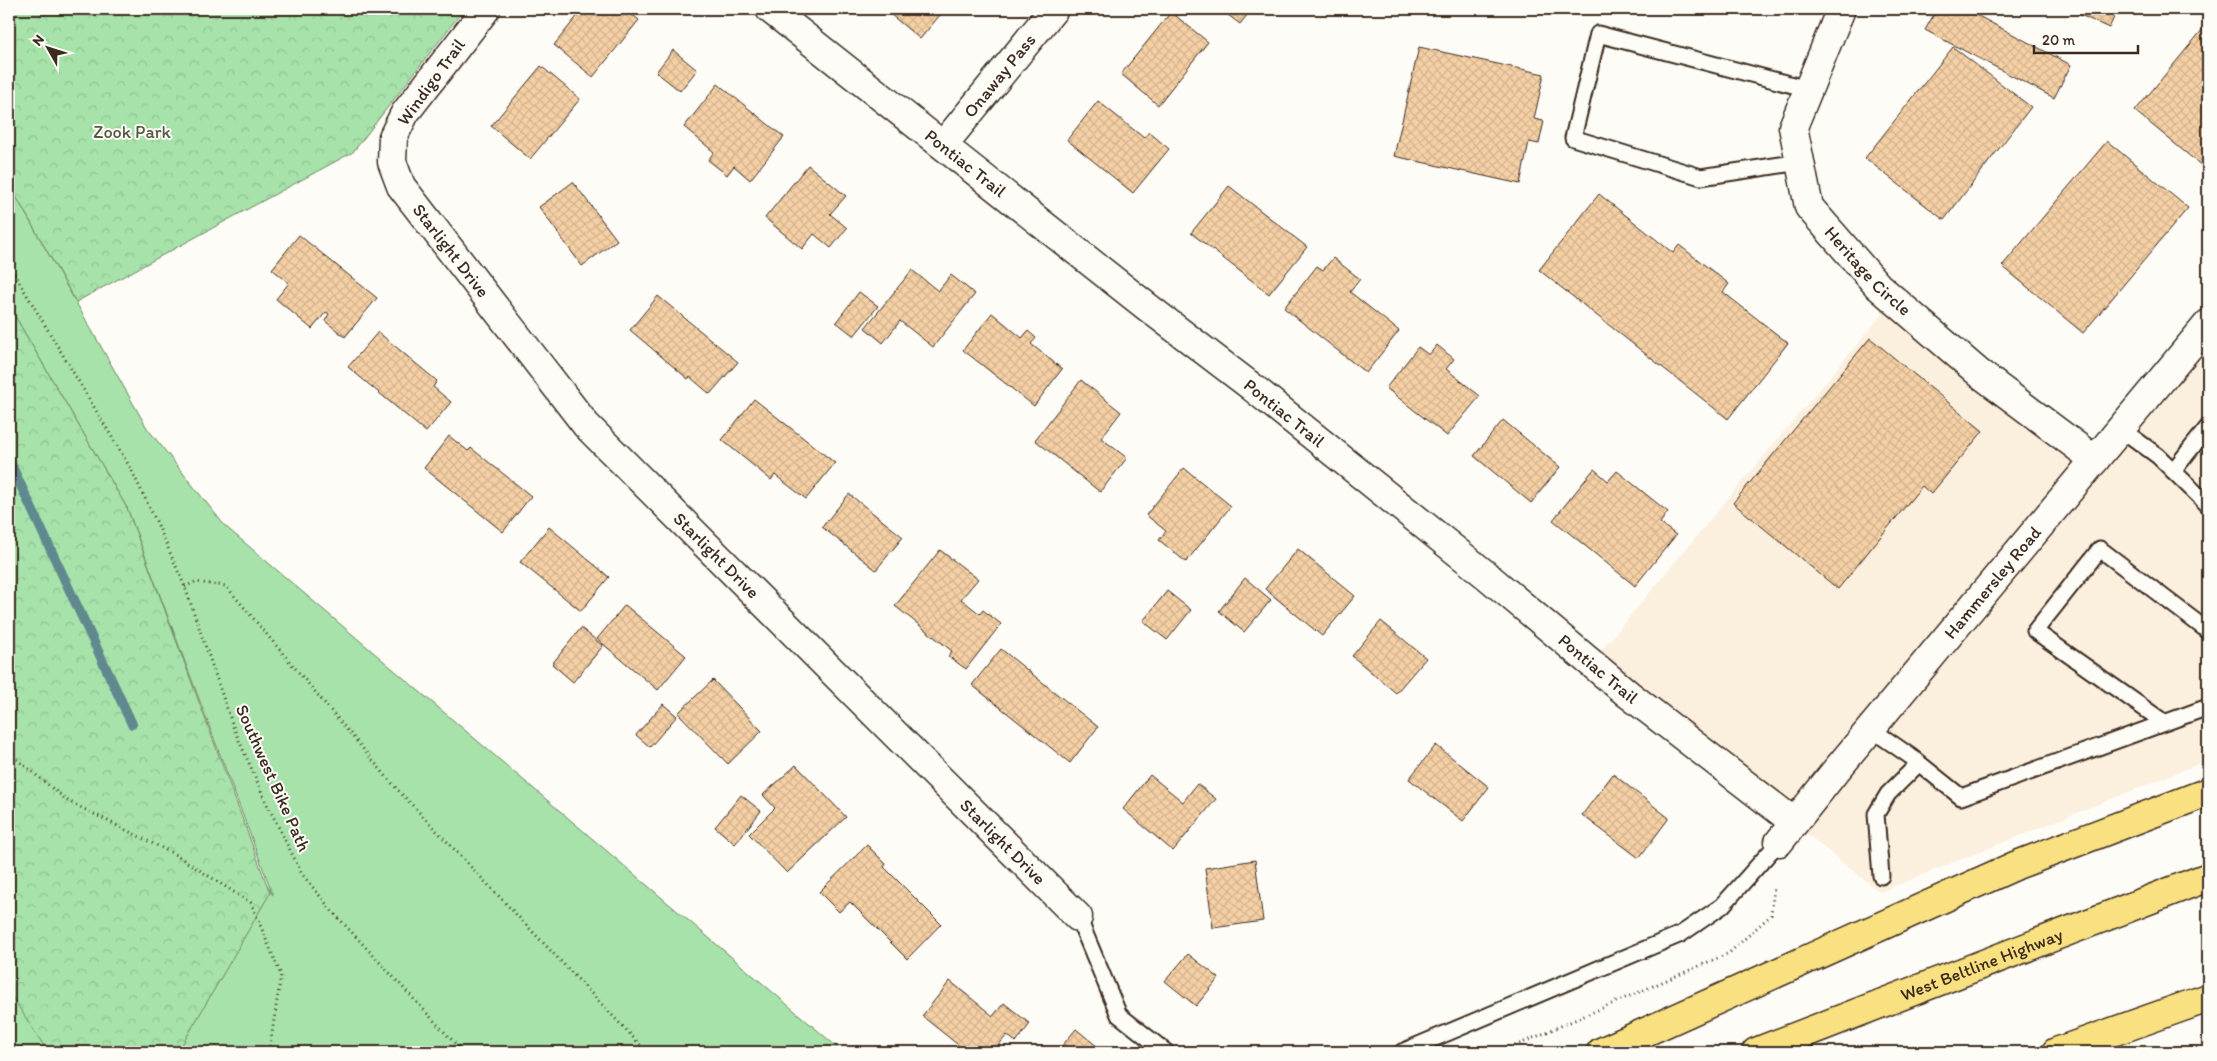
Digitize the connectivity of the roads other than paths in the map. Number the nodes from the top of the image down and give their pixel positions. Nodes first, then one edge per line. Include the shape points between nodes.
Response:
1 (486, 9) edge
2 (770, 9) edge
3 (1054, 9) edge
4 (1841, 9) edge
5 (1808, 89) junction
6 (944, 144) junction
7 (392, 162) joint
8 (1800, 162) junction
9 (2208, 324) edge
10 (2208, 427) edge
11 (2121, 429) junction
12 (2095, 460) junction
13 (2173, 471) junction
14 (2208, 506) edge
15 (2208, 631) edge
16 (2208, 707) edge
17 (2165, 723) junction
18 (1871, 729) junction
19 (1919, 763) junction
20 (2208, 792) edge
21 (1786, 832) junction
22 (1881, 876) dead end
23 (2208, 877) edge
24 (1078, 917) joint
25 (2208, 998) edge
26 (1166, 1052) edge
27 (1402, 1052) edge
28 (1601, 1052) edge
29 (1756, 1052) edge
30 (2056, 1052) edge

1 - 7 street, Windigo Trail via 405,113 393,137
2 - 6 street, Pontiac Trail
3 - 6 street, Onaway Pass
4 - 5 street, Heritage Circle
5 - 8 street, Heritage Circle via 1793,127
5 - 8 lane via 1598,34 1573,138 1701,177
6 - 21 street, Pontiac Trail via 1486,575
7 - 24 street, Starlight Drive via 401,186 586,425
8 - 12 street, Heritage Circle via 1809,207 1878,286 1980,373
9 - 11 street, Hammersley Road
10 - 13 lane
11 - 12 street, Hammersley Road
11 - 13 lane
12 - 18 street, Hammersley Road
13 - 14 lane
15 - 17 lane via 2100,549 2035,631
16 - 17 lane
17 - 19 lane via 1961,798
18 - 19 lane
18 - 21 street, Hammersley Road
19 - 22 lane via 1888,794 1876,814
20 - 28 highway via 2017,865
21 - 27 lane via 1722,906 1681,934
23 - 29 highway, West Beltline Highway
24 - 26 lane via 1120,1015
25 - 30 highway

